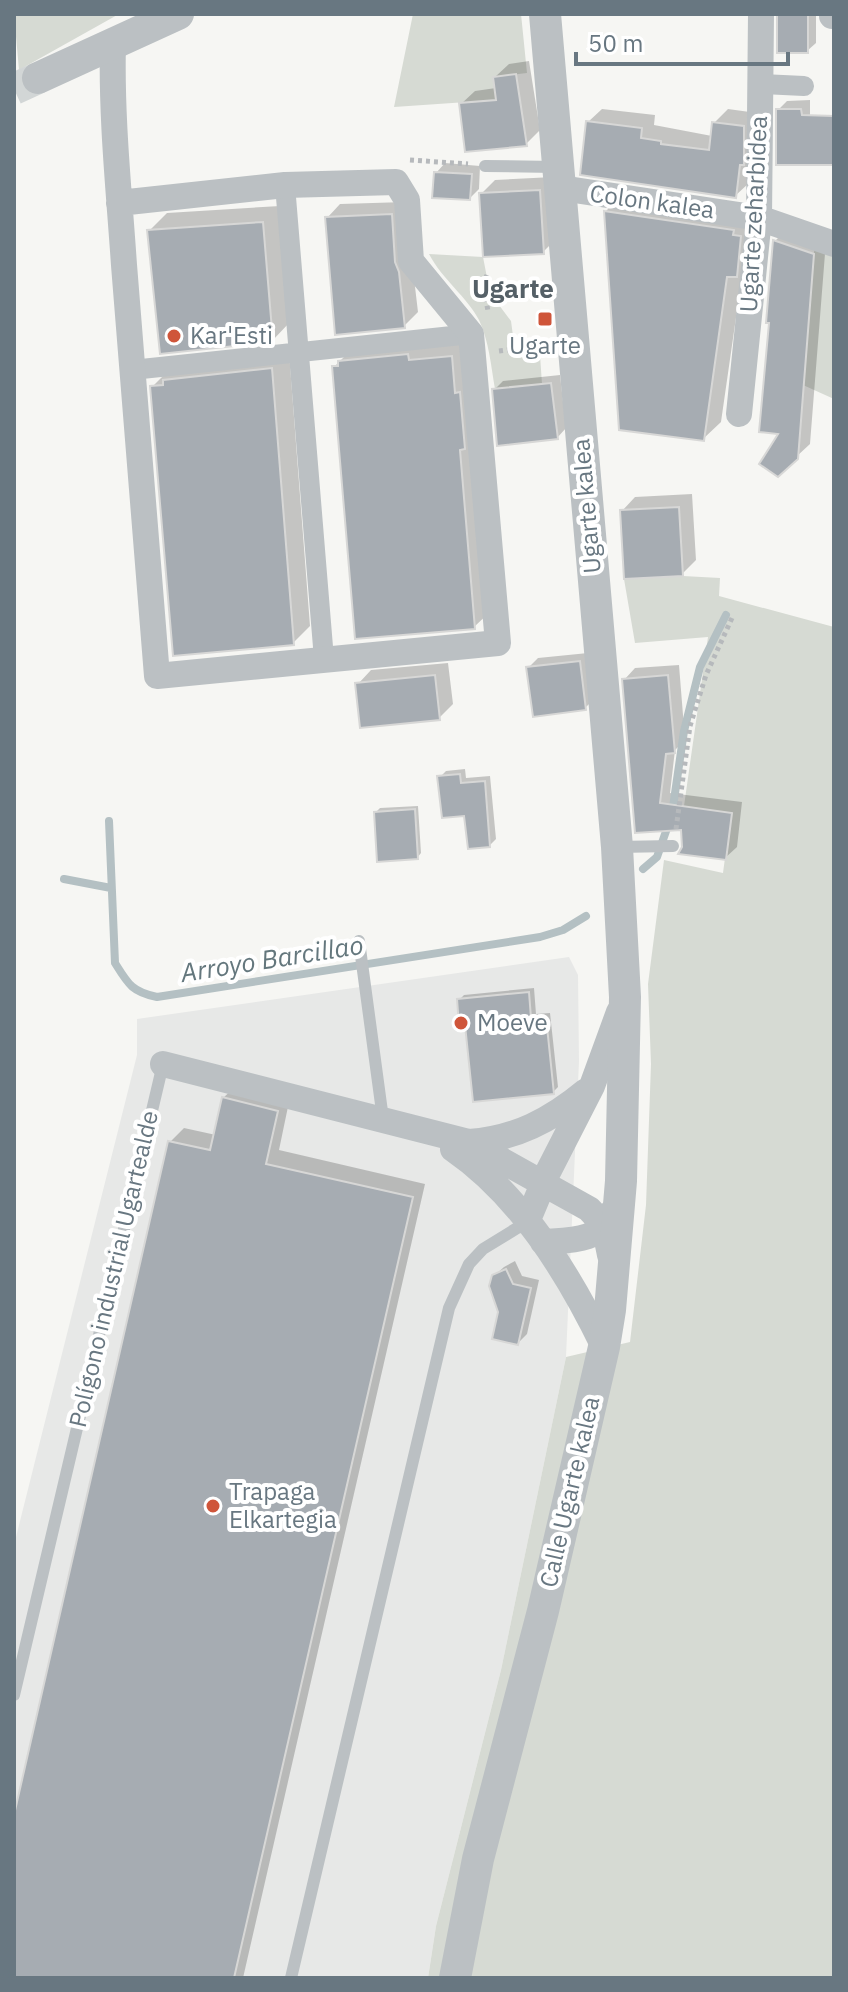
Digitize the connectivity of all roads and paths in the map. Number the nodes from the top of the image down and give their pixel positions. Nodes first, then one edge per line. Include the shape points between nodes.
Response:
1 (178, 14) edge
2 (545, 14) edge
3 (761, 14) edge
4 (113, 42) junction
5 (38, 78) tunnel mouth
6 (760, 84) junction
7 (804, 86) dead end
8 (423, 161) dead end
9 (485, 166) joint
10 (560, 178) junction
11 (285, 185) junction
12 (119, 203) junction
13 (759, 218) junction
14 (834, 244) edge
15 (471, 334) junction
16 (299, 351) junction
17 (132, 370) junction
18 (739, 414) dead end
19 (732, 618) dead end
20 (324, 659) junction
21 (673, 846) joint
22 (617, 847) junction
23 (359, 941) dead end
24 (625, 997) junction
25 (163, 1064) joint
26 (592, 1086) junction
27 (383, 1119) junction
28 (424, 1129) junction
29 (622, 1131) junction
30 (469, 1142) junction
31 (543, 1184) junction
32 (604, 1225) junction
33 (535, 1232) junction
34 (610, 1310) junction
35 (604, 1347) junction
36 (14, 1695) edge
37 (291, 1978) edge
38 (455, 1978) edge

1 - 4 street
2 - 10 street, Ugarte kalea
3 - 6 street, Ugarte zeharbidea
4 - 5 street
4 - 12 street
6 - 7 street
6 - 13 street, Ugarte zeharbidea
8 - 9 path
9 - 10 lane
10 - 13 street, Colon kalea
10 - 22 street, Ugarte kalea
11 - 12 street
11 - 15 street via 396,182 407,200 411,261
11 - 16 street
12 - 17 street
13 - 14 street, Colon kalea
13 - 18 street, Ugarte zeharbidea
15 - 16 street
15 - 20 street via 498,643
16 - 17 street
16 - 20 street
17 - 20 street via 157,676
19 - 21 path via 690,726
21 - 22 lane
22 - 24 street, Ugarte kalea
23 - 27 lane
24 - 26 street
24 - 29 street, Calle Ugarte kalea
25 - 27 street, Polígono industrial Ugartealde
25 - 36 lane, Polígono industrial Ugartealde
26 - 30 street, Polígono industrial Ugartealde via 540,1124 495,1141
26 - 31 street
27 - 28 street, Polígono industrial Ugartealde
28 - 30 street, Polígono industrial Ugartealde
28 - 33 street, Polígono industrial Ugartealde via 477,1166
29 - 32 street via 615,1154 614,1204
29 - 34 street, Calle Ugarte kalea
30 - 31 street, Polígono industrial Ugartealde
31 - 32 street, Polígono industrial Ugartealde via 589,1209
31 - 33 street
32 - 33 street via 590,1237
32 - 34 street via 610,1251
33 - 35 street, Polígono industrial Ugartealde via 564,1271
33 - 37 lane via 483,1249 469,1264 449,1308
34 - 35 street, Calle Ugarte kalea
35 - 38 street, Calle Ugarte kalea via 478,1859

